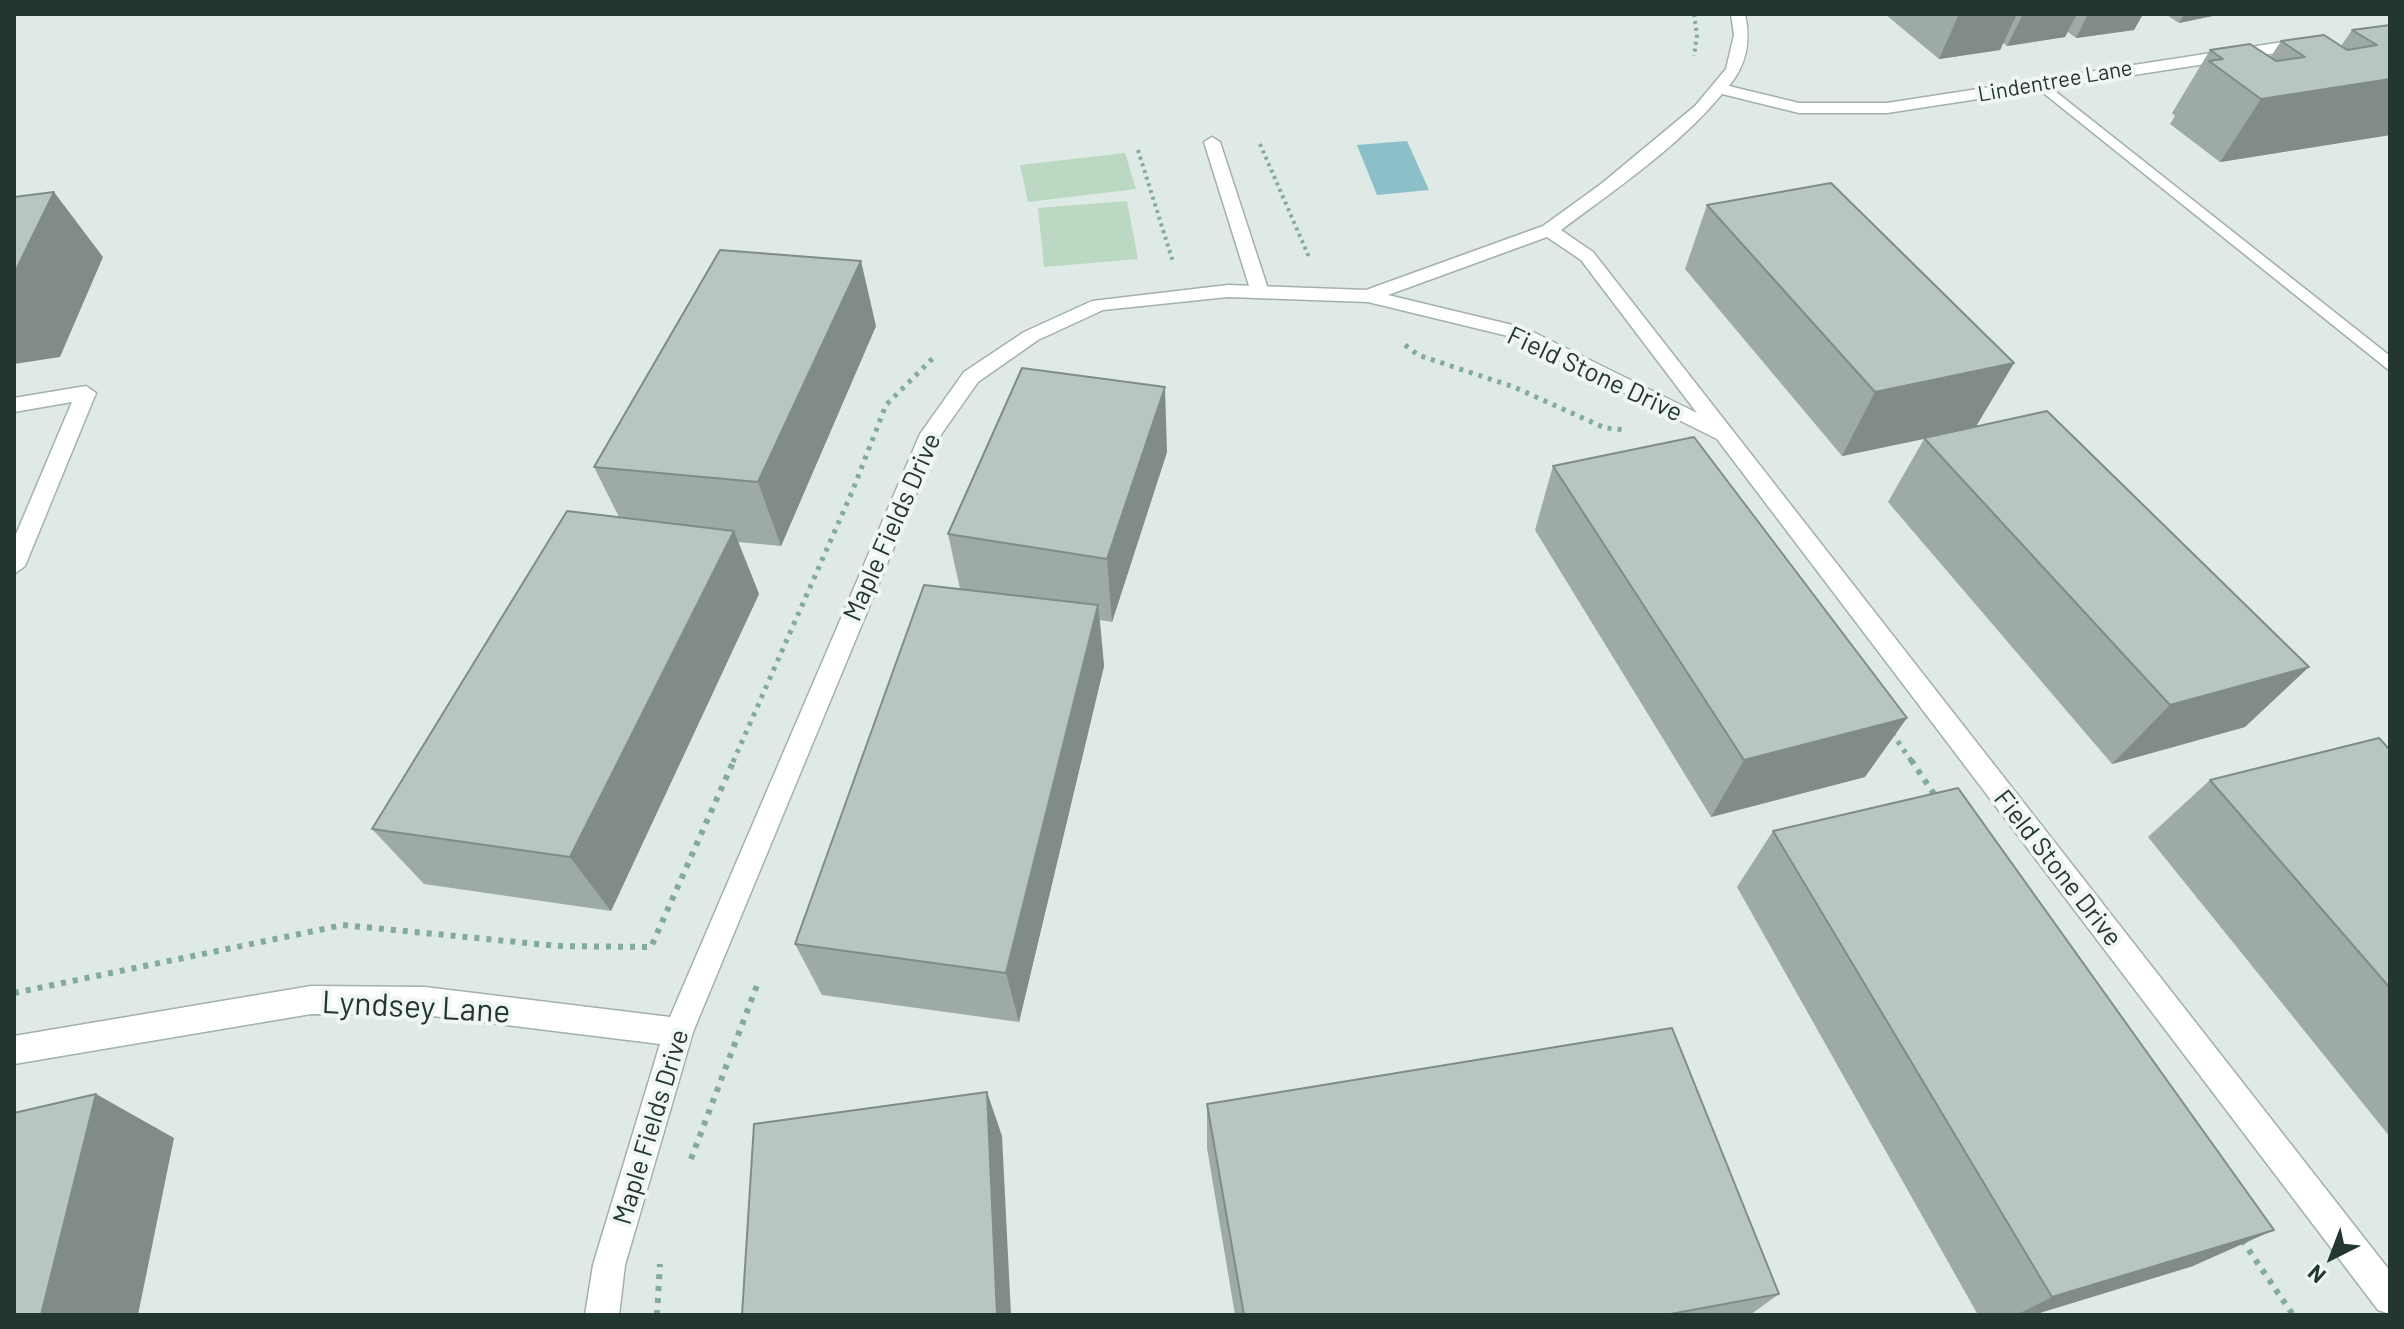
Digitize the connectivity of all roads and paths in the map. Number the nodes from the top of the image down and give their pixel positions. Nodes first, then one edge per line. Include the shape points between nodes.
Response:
1 (1694, 14) edge
2 (1738, 14) edge
3 (2320, 42) edge
4 (1693, 64) dead end
5 (2041, 84) junction
6 (1719, 88) junction
7 (1212, 142) dead end
8 (1260, 144) dead end
9 (1138, 150) dead end
10 (1549, 230) junction
11 (1309, 259) dead end
12 (1160, 267) dead end
13 (1260, 292) junction
14 (1368, 296) junction
15 (1394, 337) dead end
16 (942, 352) dead end
17 (2390, 365) edge
18 (14, 405) edge
19 (1635, 431) dead end
20 (1725, 437) junction
21 (14, 566) edge
22 (1889, 730) edge
23 (1943, 808) edge
24 (759, 980) dead end
25 (14, 993) edge
26 (678, 1032) junction
27 (14, 1050) edge
28 (689, 1165) dead end
29 (2239, 1237) edge
30 (661, 1252) dead end
31 (2390, 1298) edge
32 (602, 1315) edge
33 (657, 1315) edge
34 (2293, 1315) edge

1 - 4 path
2 - 6 street, Maple Fields Drive via 1742,35 1734,70
3 - 5 street, Lindentree Lane
5 - 6 street, Lindentree Lane via 1887,108 1799,108
5 - 17 lane
6 - 10 street, Maple Fields Drive via 1619,179
7 - 13 lane
8 - 11 path
9 - 12 path via 1174,265
10 - 14 street, Maple Fields Drive
10 - 20 street, Field Stone Drive via 1587,256
13 - 14 street, Maple Fields Drive
13 - 26 street, Maple Fields Drive via 1099,305 1031,336 971,377 930,434
14 - 20 street, Field Stone Drive via 1518,332
15 - 19 path via 1418,355 1514,387 1605,428
16 - 25 path via 886,405 651,947 558,946 343,925
18 - 21 street via 86,393
20 - 31 street, Field Stone Drive
22 - 23 path
24 - 28 path
26 - 27 street, Lyndsey Lane via 425,1001 311,1000
26 - 32 street, Maple Fields Drive via 609,1265
29 - 34 path
30 - 33 path

